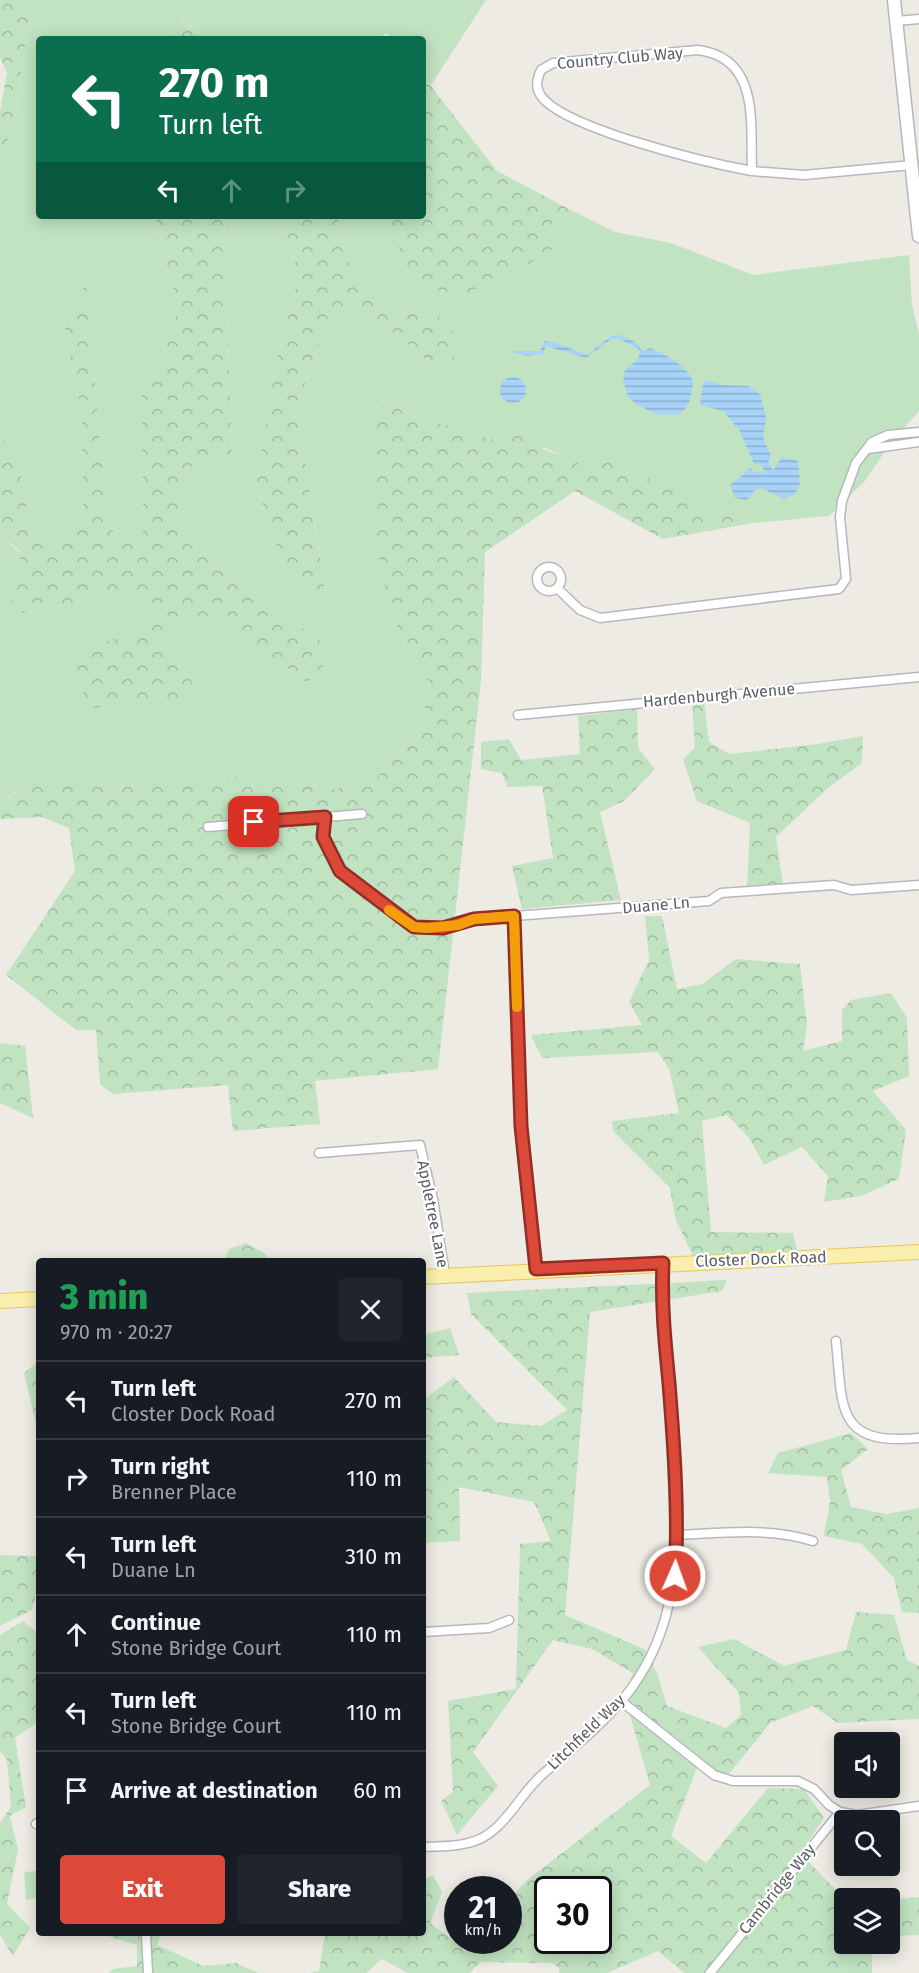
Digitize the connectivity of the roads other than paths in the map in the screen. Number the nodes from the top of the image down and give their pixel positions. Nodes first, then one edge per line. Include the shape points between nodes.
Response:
1 (894, 0) edge
2 (919, 19) edge
3 (896, 21) junction
4 (912, 165) junction
5 (752, 171) junction
6 (919, 236) edge
7 (919, 432) edge
8 (919, 442) edge
9 (868, 449) junction
10 (557, 588) dead end
11 (919, 677) edge
12 (519, 715) dead end
13 (362, 814) dead end
14 (325, 817) junction
15 (208, 827) dead end
16 (919, 885) edge
17 (514, 916) junction
18 (319, 1153) dead end
19 (919, 1252) edge
20 (663, 1263) junction
21 (536, 1269) junction
22 (445, 1275) junction
23 (426, 1277) edge
24 (36, 1299) edge
25 (0, 1301) edge
26 (836, 1341) dead end
27 (919, 1438) edge
28 (676, 1535) junction
29 (813, 1541) dead end
30 (509, 1620) dead end
31 (426, 1632) edge
32 (621, 1701) junction
33 (919, 1806) edge
34 (837, 1810) edge
35 (891, 1810) edge
36 (834, 1819) edge
37 (426, 1847) edge
38 (146, 1936) edge
39 (148, 1973) edge
40 (710, 1973) edge

1 - 3 main road
2 - 3 street
3 - 4 main road
4 - 5 street, Country Club Way via 804,175
4 - 6 main road
5 - 5 street, Country Club Way via 582,123 544,100 537,88 538,76 553,63 698,51 717,54 734,66 747,91
7 - 9 street via 888,435 872,442
8 - 9 street
9 - 10 street via 856,464 842,501 846,579 839,589 600,618 580,610
11 - 12 street, Hardenburgh Avenue
13 - 14 street
14 - 15 street
14 - 17 street, Duane Ln via 323,837 340,871 414,927
16 - 17 street, Duane Ln via 850,890 834,885 721,893 709,901
17 - 21 street via 521,1126
18 - 22 street, Appletree Lane via 420,1146
19 - 20 main road, Closter Dock Road
20 - 21 main road, Closter Dock Road
20 - 28 street, Litchfield Way via 661,1306
21 - 22 main road, Closter Dock Road
22 - 23 main road, Closter Dock Road
24 - 25 main road
26 - 27 street via 842,1401 855,1426 880,1440
28 - 29 street via 766,1531
28 - 32 street, Litchfield Way via 675,1576 667,1616 652,1654
30 - 31 street via 489,1628
32 - 34 street via 714,1775 733,1781 798,1781 814,1789
32 - 37 street, Litchfield Way via 533,1782 500,1825 484,1837 460,1845
33 - 35 street
36 - 40 street, Cambridge Way
38 - 39 street

